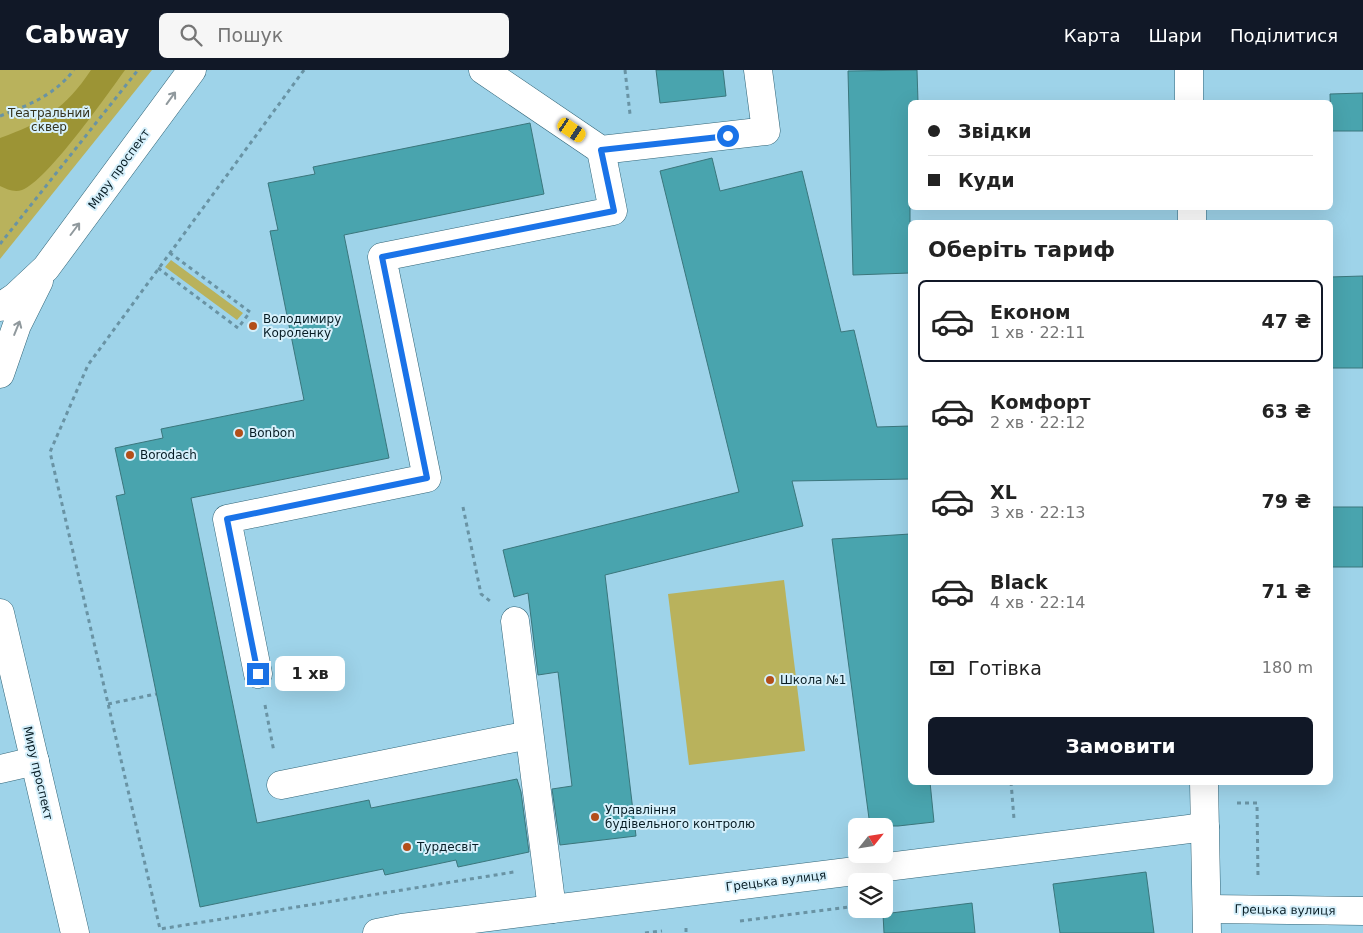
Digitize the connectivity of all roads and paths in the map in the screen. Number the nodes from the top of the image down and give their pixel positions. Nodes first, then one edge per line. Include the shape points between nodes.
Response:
1 (74, 70) edge
2 (138, 70) edge
3 (192, 70) edge
4 (304, 70) edge
5 (483, 70) edge
6 (758, 70) edge
7 (1189, 70) edge
8 (1190, 100) edge
9 (0, 116) edge
10 (601, 150) junction
11 (0, 244) edge
12 (170, 252) junction
13 (46, 268) junction
14 (158, 268) junction
15 (0, 307) edge
16 (0, 374) edge
17 (464, 507) dead end
18 (481, 594) dead end
19 (0, 613) edge
20 (515, 621) dead end
21 (258, 674) joint
22 (156, 694) dead end
23 (108, 704) junction
24 (530, 735) junction
25 (35, 761) junction
26 (0, 769) edge
27 (281, 785) joint
28 (1011, 785) edge
29 (1204, 785) edge
30 (1257, 803) dead end
31 (1205, 827) junction
32 (1014, 828) dead end
33 (548, 867) junction
34 (848, 907) edge
35 (552, 909) junction
36 (1259, 909) junction
37 (1363, 911) edge
38 (1207, 921) edge
39 (734, 922) dead end
40 (695, 927) dead end
41 (686, 928) junction
42 (678, 929) dead end
43 (670, 930) dead end
44 (75, 933) edge
45 (377, 933) edge
46 (645, 933) edge
47 (686, 933) edge

1 - 9 path via 50,94
2 - 11 path
13 -> 3 street, Миру проспект
4 - 12 path
5 - 10 street
6 - 10 street via 766,131
7 - 8 street
10 - 21 street via 614,211 382,257 427,478 227,519
12 - 14 path
12 - 14 path via 250,312 242,323 238,328
13 - 15 street, Миру проспект
16 -> 13 street, Миру проспект via 18,325
14 - 23 path via 88,365 50,452
17 - 18 path
19 - 25 street, Миру проспект
20 - 24 street
21 - 27 path
22 - 23 path
23 - 33 path via 160,929
24 - 27 street
24 - 33 street
25 - 26 street
25 - 44 street, Миру проспект
28 - 32 path
29 - 31 street
30 - 36 path
31 - 35 street, Грецька вулиця
31 - 38 street
33 - 35 street
34 - 39 path
35 - 45 street, Грецька вулиця
36 - 37 street, Грецька вулиця
36 - 38 street, Грецька вулиця
40 - 41 path
41 - 42 path
41 - 47 path
43 - 46 path

